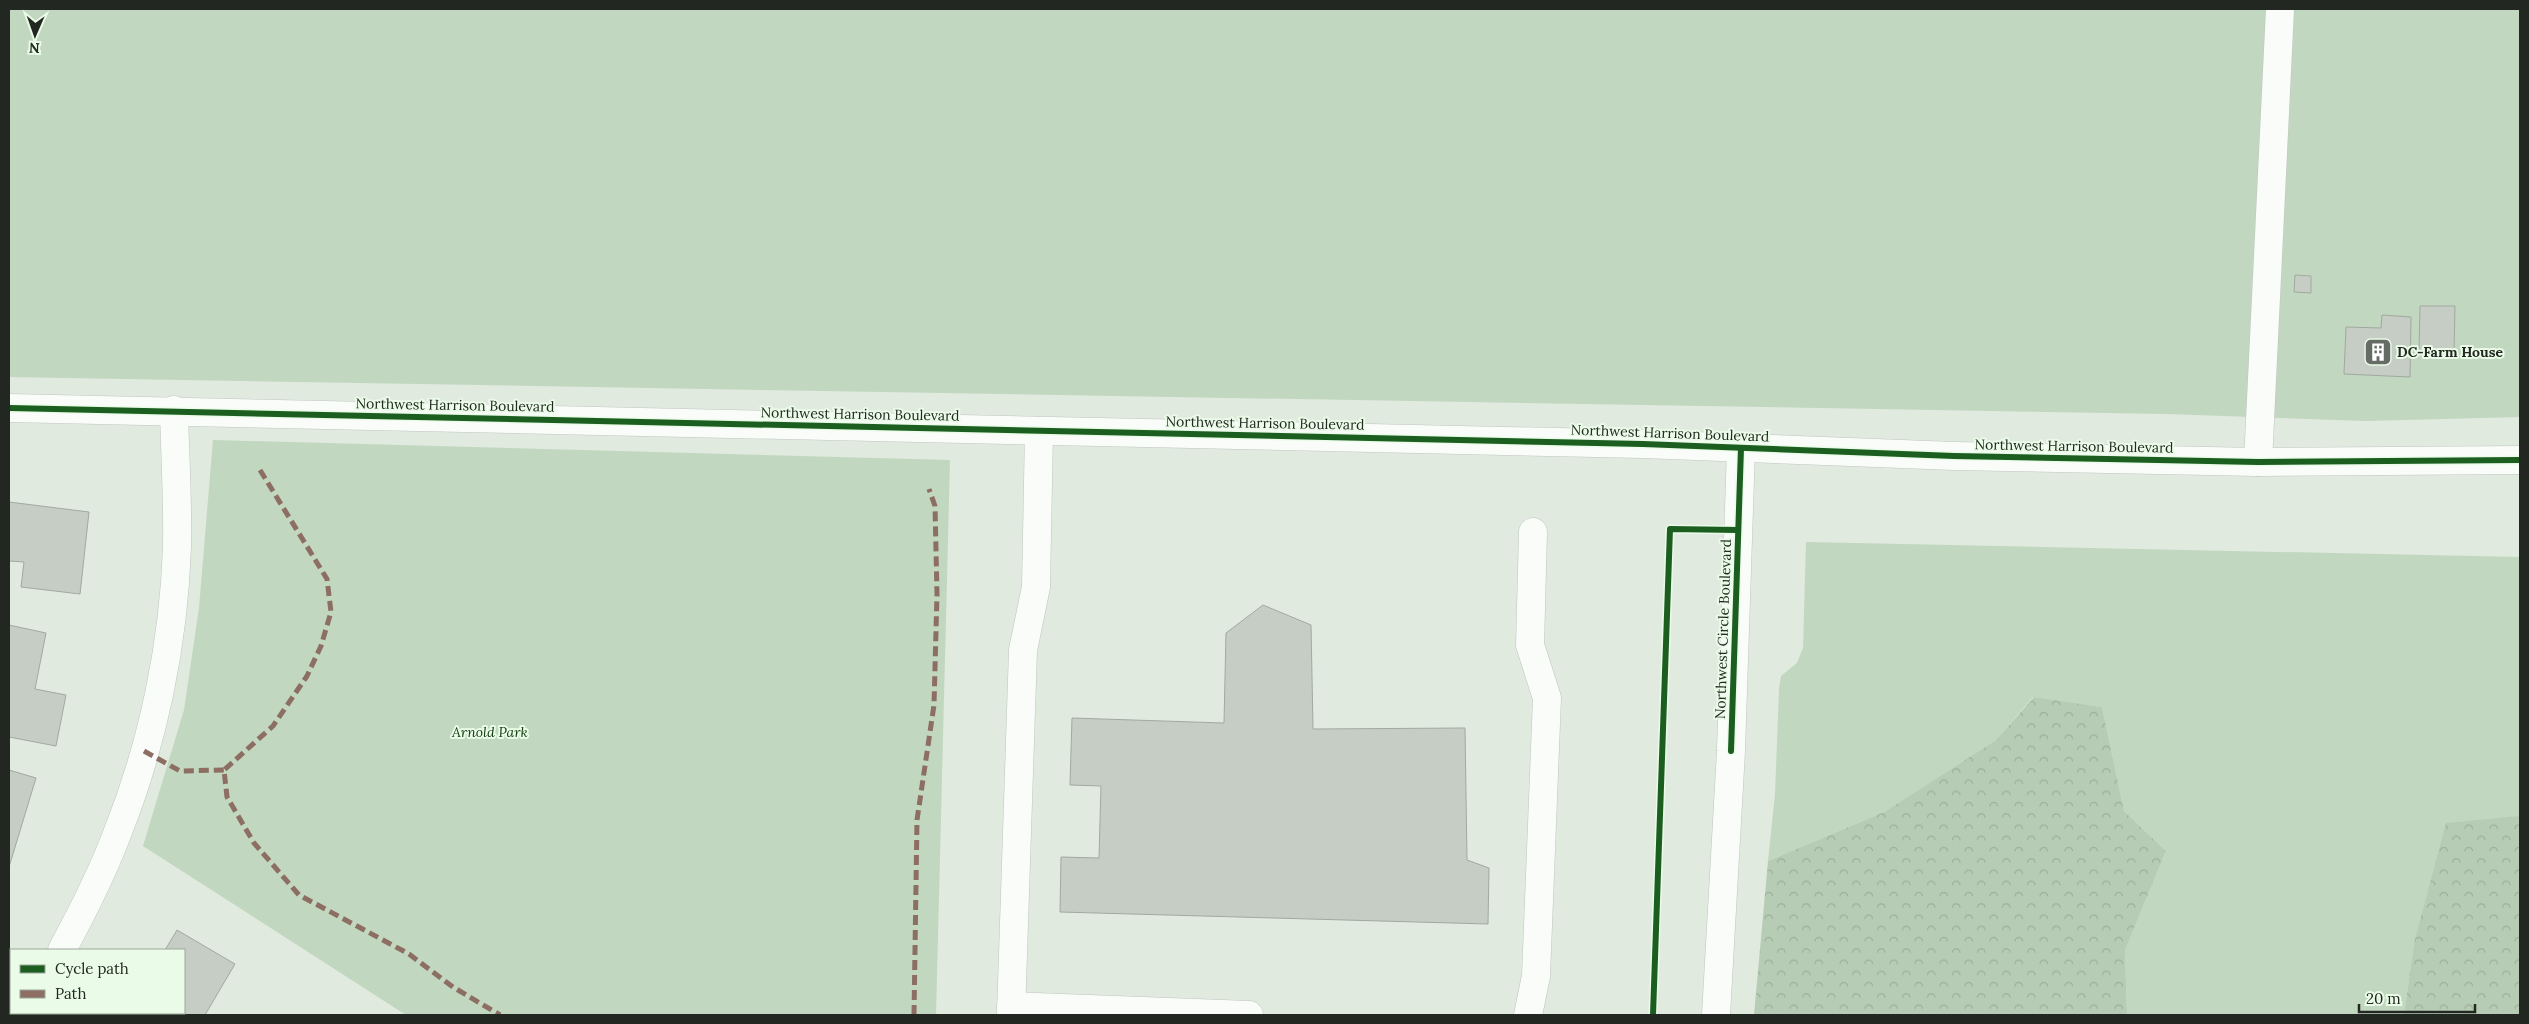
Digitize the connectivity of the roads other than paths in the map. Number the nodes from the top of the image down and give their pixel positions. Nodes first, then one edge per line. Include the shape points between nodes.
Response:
1 (2280, 9) edge
2 (9, 408) edge
3 (174, 410) junction
4 (1039, 431) junction
5 (1741, 448) junction
6 (2520, 460) edge
7 (2258, 462) junction
8 (1533, 532) dead end
9 (62, 949) edge
10 (1011, 1011) edge
11 (1249, 1015) edge
12 (1528, 1015) edge
13 (1716, 1015) edge

1 - 7 main road
2 - 3 main road, Northwest Harrison Boulevard
3 - 4 main road, Northwest Harrison Boulevard
3 - 9 main road via 177,547 158,695 118,834
4 - 5 main road, Northwest Harrison Boulevard
4 - 10 main road via 1036,587 1023,650
5 - 7 main road, Northwest Harrison Boulevard
5 - 13 main road, Northwest Circle Boulevard via 1731,751
6 - 7 main road, Northwest Harrison Boulevard
8 - 12 main road via 1530,645 1547,698 1536,976
10 - 11 main road

